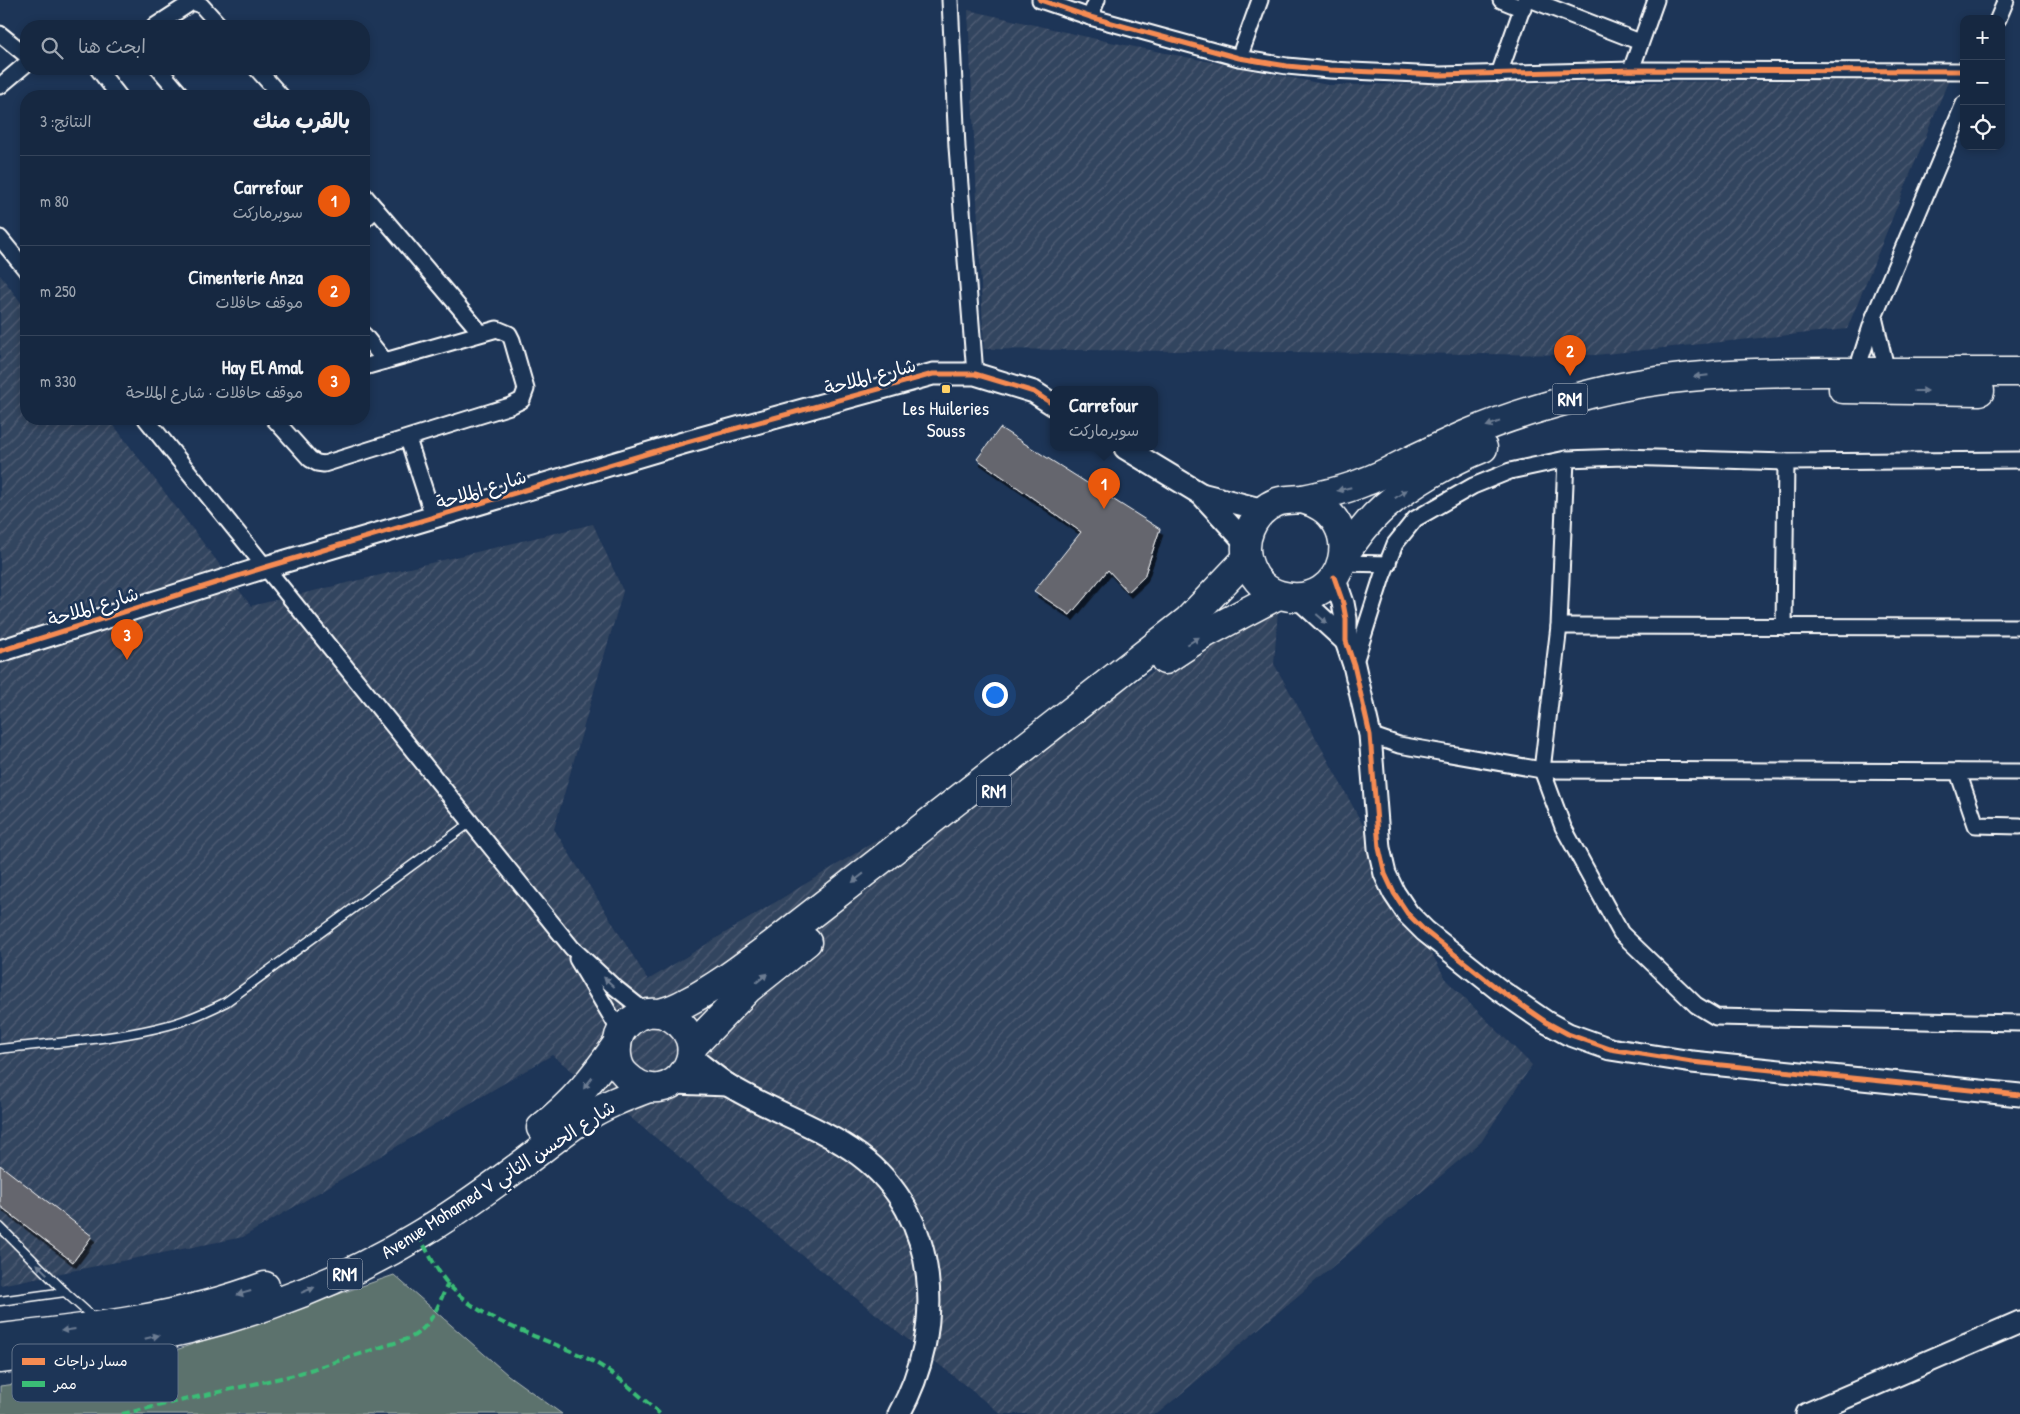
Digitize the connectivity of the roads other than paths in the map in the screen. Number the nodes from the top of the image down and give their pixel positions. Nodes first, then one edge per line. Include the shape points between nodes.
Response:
1 (950, 0) edge
2 (1040, 0) edge
3 (1097, 0) edge
4 (1260, 0) edge
5 (1501, 0) edge
6 (1656, 0) edge
7 (2006, 0) edge
8 (1527, 3) edge
9 (2000, 15) edge
10 (1090, 17) junction
11 (164, 20) edge
12 (215, 20) edge
13 (0, 34) edge
14 (1640, 42) junction
15 (20, 50) edge
16 (1239, 58) junction
17 (20, 69) edge
18 (1631, 70) junction
19 (1960, 72) edge
20 (1499, 74) junction
21 (103, 75) edge
22 (164, 75) edge
23 (262, 75) edge
24 (0, 86) edge
25 (115, 90) edge
26 (177, 90) edge
27 (275, 90) edge
28 (1964, 105) edge
29 (370, 202) edge
30 (376, 209) junction
31 (370, 214) edge
32 (0, 238) edge
33 (20, 263) edge
34 (1874, 317) junction
35 (480, 332) junction
36 (370, 342) edge
37 (385, 361) junction
38 (370, 365) edge
39 (2020, 372) edge
40 (975, 374) junction
41 (1855, 381) junction
42 (1888, 381) junction
43 (2020, 392) edge
44 (1050, 402) edge
45 (151, 425) edge
46 (279, 425) edge
47 (408, 439) junction
48 (1130, 451) edge
49 (1566, 459) junction
50 (2020, 460) edge
51 (1786, 462) junction
52 (1201, 494) junction
53 (1301, 499) junction
54 (1264, 510) junction
55 (434, 518) junction
56 (1246, 550) junction
57 (1388, 564) junction
58 (1340, 565) junction
59 (266, 567) junction
60 (1288, 596) junction
61 (1559, 626) junction
62 (1784, 627) junction
63 (2020, 627) edge
64 (1346, 641) junction
65 (0, 652) edge
66 (1354, 665) junction
67 (1370, 735) junction
68 (1542, 770) junction
69 (1958, 772) junction
70 (2020, 772) edge
71 (471, 822) junction
72 (2020, 826) edge
73 (572, 948) junction
74 (654, 1013) junction
75 (2020, 1023) edge
76 (619, 1038) junction
77 (0, 1049) edge
78 (692, 1052) junction
79 (728, 1085) junction
80 (662, 1086) junction
81 (2020, 1095) edge
82 (0, 1227) edge
83 (65, 1292) junction
84 (0, 1301) edge
85 (2020, 1322) edge
86 (104, 1326) junction
87 (0, 1338) edge
88 (113, 1344) edge
89 (900, 1414) edge
90 (1807, 1414) edge

1 - 40 street
2 - 10 street
3 - 10 street
4 - 16 street
5 - 8 street
6 - 14 street
7 - 9 street
8 - 14 street
8 - 20 street
10 - 16 street
11 - 12 street via 192,2 201,5
13 - 15 street
14 - 18 street
16 - 20 street via 1287,66 1364,72
17 - 24 street
18 - 19 street
18 - 20 street
21 - 25 street
22 - 26 street
23 - 27 street
28 - 34 street
29 - 30 street
30 - 31 street
30 - 35 street
32 - 33 street
34 - 41 street
34 - 42 street
35 - 37 street
35 - 47 street via 497,329 512,340 526,389 522,400
36 - 37 street
37 - 38 street
39 - 42 highway, RN1
40 - 44 street, شارع الملاحة via 1034,392
40 - 55 street, شارع الملاحة via 933,374 690,441
41 - 42 highway, RN1
41 -> 53 highway, RN1 via 1744,372 1628,386 1536,409 1468,434 1367,481
58 -> 41 highway, RN1 via 1371,520 1401,494 1450,463 1515,435 1573,416 1632,403 1734,390
42 -> 43 highway, RN1
45 - 59 street
46 - 47 street via 317,463 330,463
47 - 55 street
48 - 52 street
49 - 51 street via 1623,457
49 - 57 street via 1510,471 1473,486 1415,519 1395,544
49 - 61 street
50 - 51 street
51 - 62 street
52 - 54 street
52 - 56 street
53 - 54 highway, RN1 via 1282,501
53 - 58 highway via 1322,506 1334,518 1342,533
54 - 56 highway, RN1 via 1252,525
55 - 59 street, شارع الملاحة
56 - 60 highway via 1250,570 1258,581 1267,589
56 -> 74 highway, RN1 via 1188,620 772,945 709,990 685,1003
57 - 58 street
57 - 66 street
58 - 60 highway, RN1 via 1318,591
58 - 64 street
59 - 65 street, شارع الملاحة
59 - 71 street
60 -> 64 street
78 -> 60 highway, RN1 via 737,1000 771,970 1083,721 1188,644
61 - 62 street
61 - 68 street
62 - 63 street
64 - 66 street
66 - 67 street
67 - 68 street via 1399,745
67 - 81 street via 1379,848 1385,874 1394,893 1424,931 1546,1022 1589,1042 1637,1054
68 - 69 street
68 - 75 street via 1562,827 1621,932 1696,1006 1716,1017
69 - 70 street
69 - 72 street via 1976,824
71 - 73 street
71 - 77 lane via 226,1002 208,1011 168,1026
74 -> 73 street
73 - 76 street
74 - 76 highway, RN1 via 632,1020
74 - 78 highway via 672,1017 682,1025 689,1035
76 - 80 highway via 617,1059 624,1073 635,1083
76 -> 86 highway, Avenue Mohamed V شارع الحسن الثاني / RN1 via 569,1105 462,1189 411,1222 345,1256 255,1290 166,1314
78 - 79 street
78 - 80 highway, RN1 via 686,1072
79 - 80 street
79 - 89 street via 859,1155 878,1171 908,1214 920,1237 926,1259 929,1313 920,1363
88 -> 80 highway, Avenue Mohamed V شارع الحسن الثاني / RN1 via 231,1317 307,1291 356,1269 403,1245 479,1195 581,1120 620,1099
83 -> 82 lane
83 - 84 lane
83 - 86 lane
85 - 90 street
86 -> 87 highway, Avenue Mohamed V شارع الحسن الثاني / RN1

